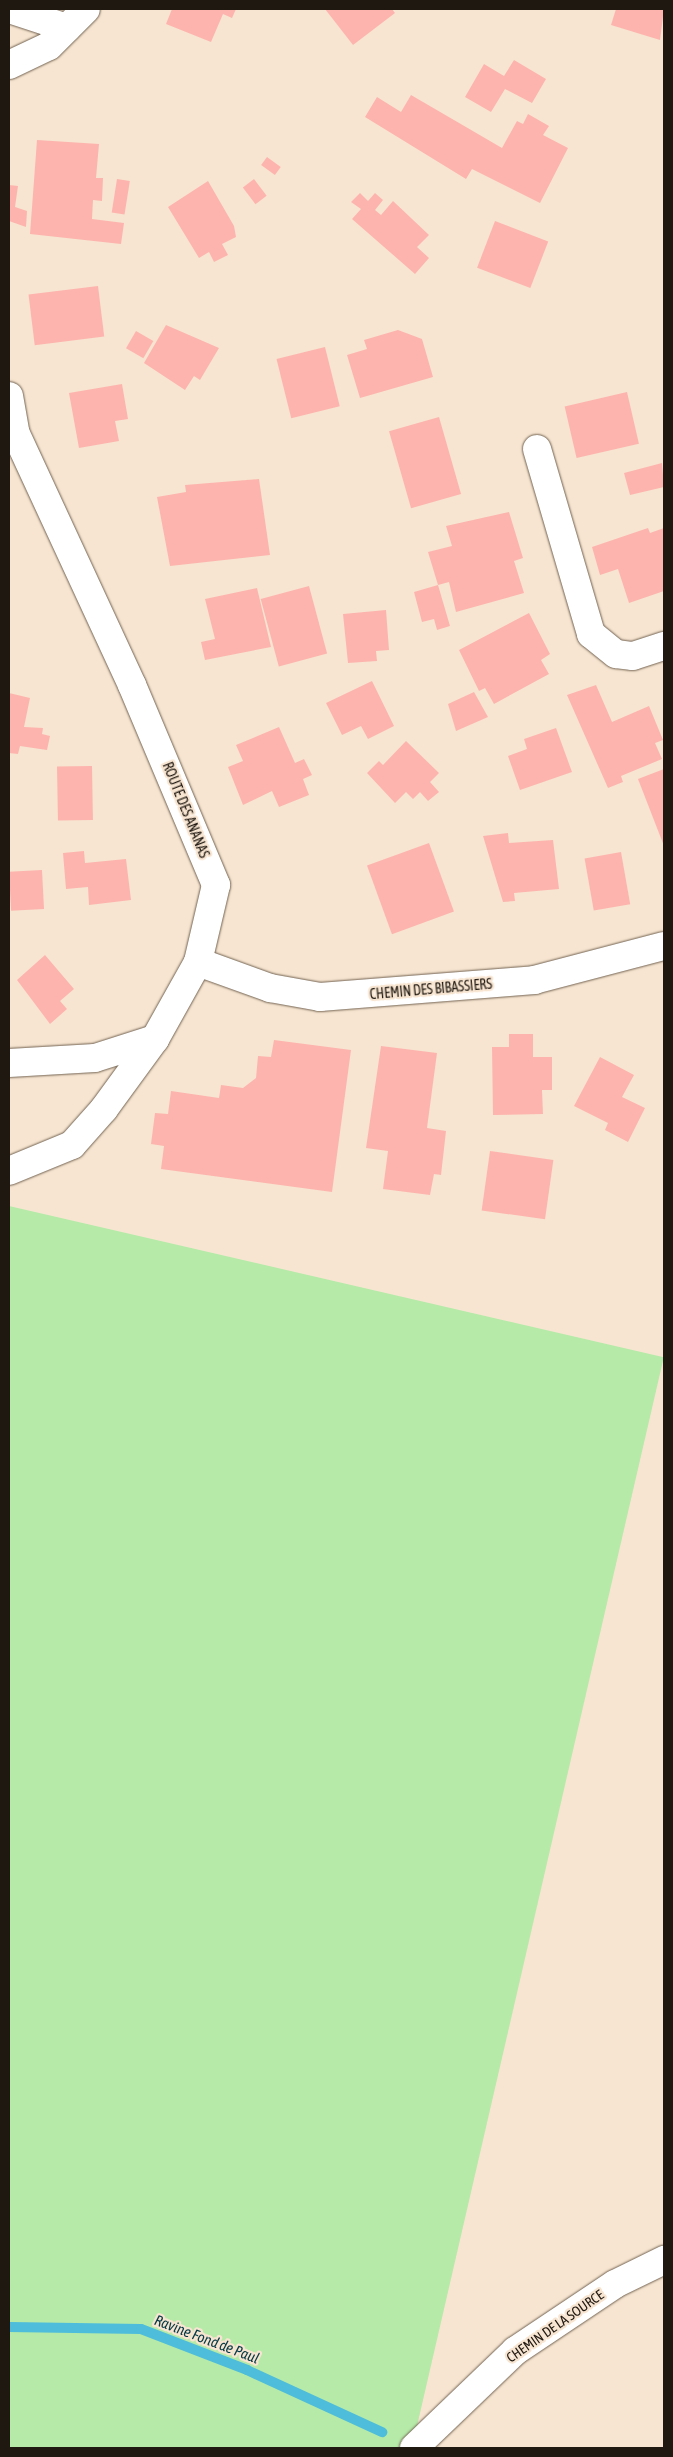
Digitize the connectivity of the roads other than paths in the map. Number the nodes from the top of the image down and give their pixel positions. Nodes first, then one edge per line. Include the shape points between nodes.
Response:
1 (9, 9) edge
2 (86, 9) edge
3 (67, 28) junction
4 (9, 64) edge
5 (9, 396) edge
6 (537, 449) dead end
7 (664, 646) edge
8 (664, 946) edge
9 (198, 962) junction
10 (155, 1039) junction
11 (9, 1063) edge
12 (9, 1170) edge
13 (664, 2260) edge
14 (414, 2448) edge

1 - 3 street
2 - 3 street
3 - 4 street via 49,46
5 - 9 street, ROUTE DES ANANAS via 16,434 140,703 216,885
6 - 7 street via 591,634 616,654 633,656
8 - 9 street, CHEMIN DES BIBASSIERS via 534,980 320,997 270,988
9 - 10 street, ROUTE DES ANANAS
10 - 11 street via 94,1058
10 - 12 street, ROUTE DES ANANAS via 104,1109 72,1145
13 - 14 street, CHEMIN DE LA SOURCE via 615,2284 515,2351

